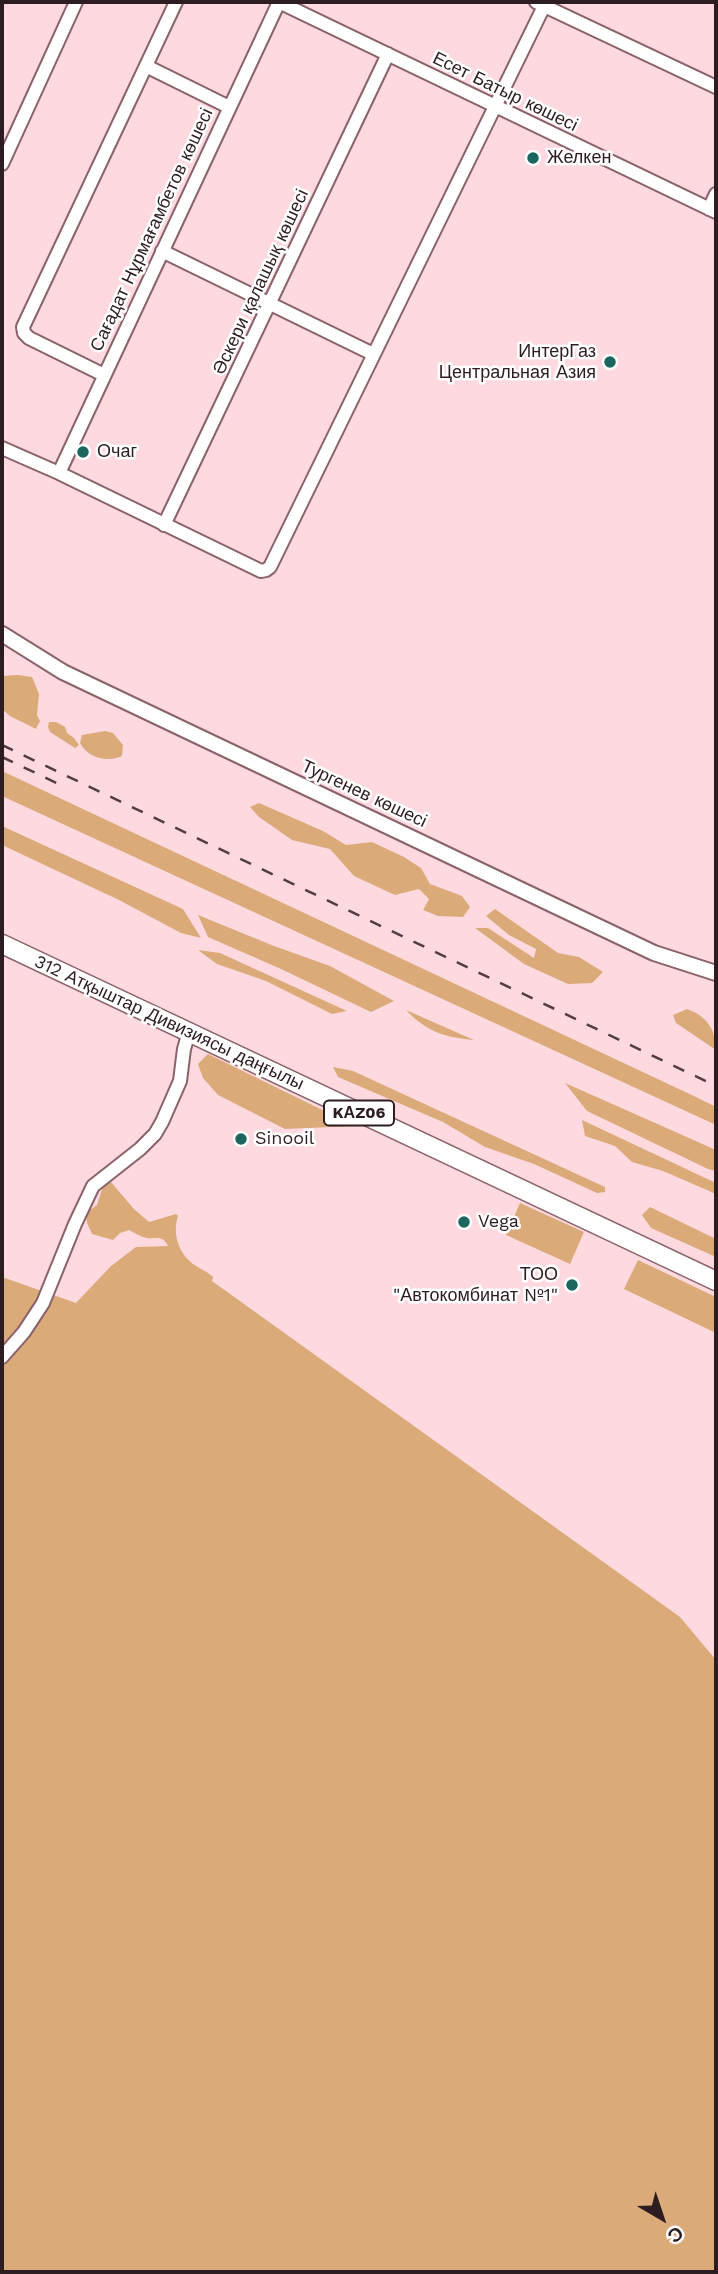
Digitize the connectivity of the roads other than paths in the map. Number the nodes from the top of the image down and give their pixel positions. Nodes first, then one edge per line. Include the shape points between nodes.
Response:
1 (76, 2) edge
2 (176, 2) edge
3 (279, 2) edge
4 (542, 3) edge
5 (388, 54) junction
6 (146, 65) junction
7 (716, 88) edge
8 (496, 106) junction
9 (229, 107) junction
10 (2, 164) edge
11 (716, 194) edge
12 (713, 211) edge
13 (162, 251) junction
14 (271, 303) junction
15 (373, 354) junction
16 (104, 375) junction
17 (2, 448) edge
18 (59, 473) junction
19 (164, 525) junction
20 (2, 634) edge
21 (2, 944) edge
22 (716, 973) edge
23 (189, 1032) junction
24 (716, 1281) edge
25 (2, 1357) edge

1 - 10 street
2 - 6 street
3 - 5 street, Есет Батыр көшесі
3 - 9 street, Сағадат Нұрмағамбетов көшесі
4 - 7 street
4 - 8 street
5 - 8 street, Есет Батыр көшесі
5 - 14 street, Әскери қалашық көшесі
6 - 9 street
6 - 16 street via 23,327 29,338
8 - 12 street, Есет Батыр көшесі
8 - 15 street
9 - 13 street, Сағадат Нұрмағамбетов көшесі
11 - 12 street
13 - 14 street
13 - 16 street, Сағадат Нұрмағамбетов көшесі
14 - 15 street
14 - 19 street, Әскери қалашық көшесі
15 - 19 street via 270,567 261,571
16 - 18 street, Сағадат Нұрмағамбетов көшесі
17 - 18 street
18 - 19 street
20 - 22 main road, Тургенев көшесі via 64,673 604,930 654,953
21 - 23 highway, 312 Атқыштар Дивизиясы даңғылы / KАZ06
23 - 24 highway, 312 Атқыштар Дивизиясы даңғылы / KАZ06
23 - 25 street via 180,1081 162,1122 140,1149 93,1186 43,1303

